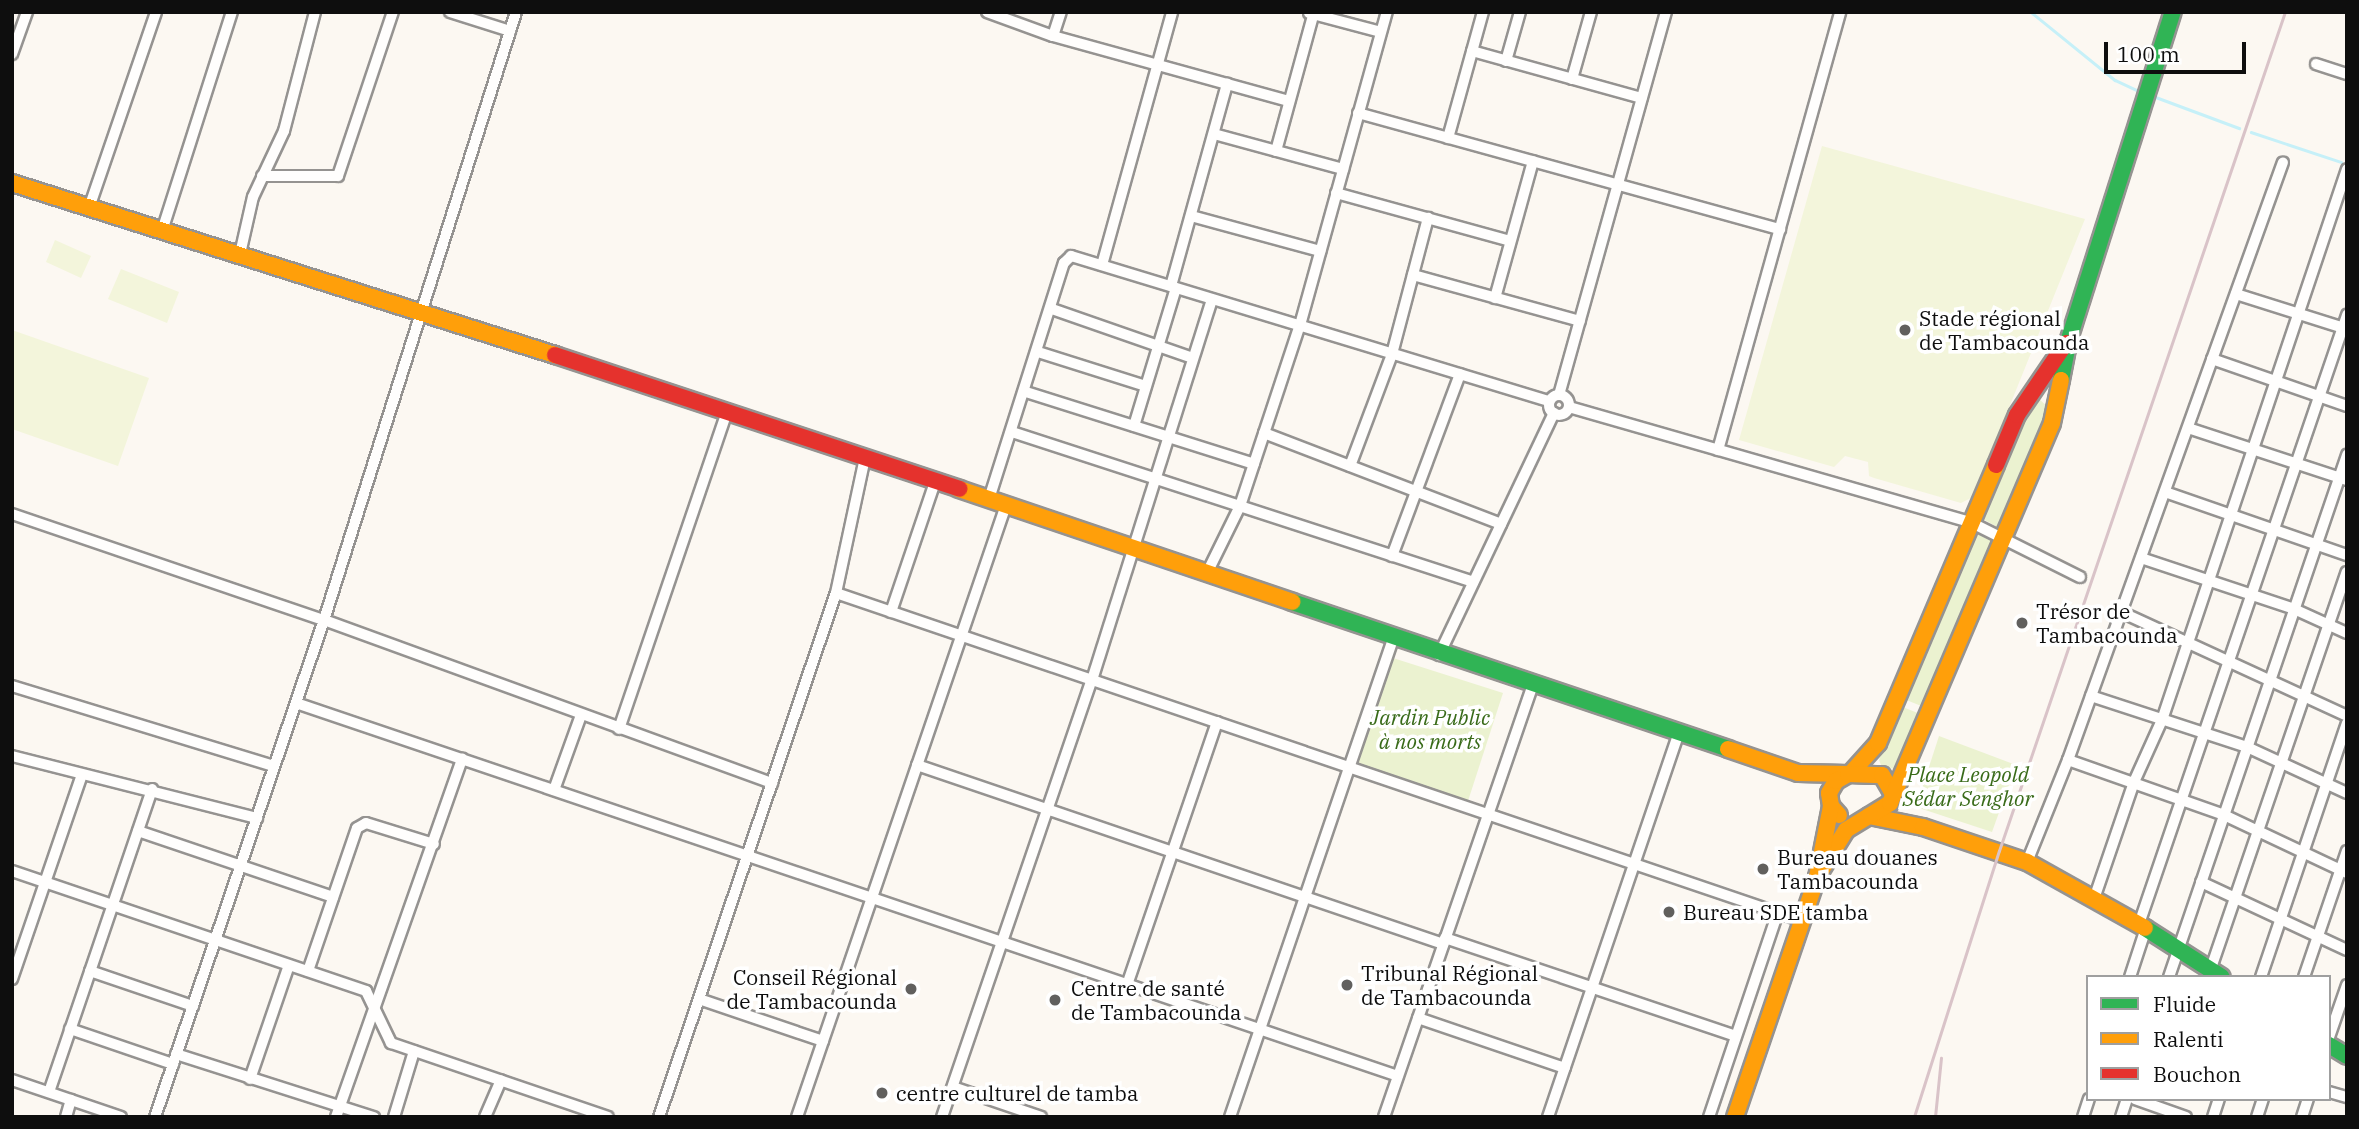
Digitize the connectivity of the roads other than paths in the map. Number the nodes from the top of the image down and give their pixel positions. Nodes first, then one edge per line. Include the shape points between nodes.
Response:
1 (27, 12) edge
2 (156, 12) edge
3 (232, 12) edge
4 (315, 12) edge
5 (393, 12) edge
6 (450, 12) edge
7 (516, 12) edge
8 (987, 12) edge
9 (1061, 12) edge
10 (1172, 12) edge
11 (1387, 12) edge
12 (1483, 12) edge
13 (1520, 12) edge
14 (1591, 12) edge
15 (1666, 12) edge
16 (1840, 12) edge
17 (2173, 12) edge
18 (1312, 13) edge
19 (510, 31) junction
20 (1381, 32) junction
21 (1053, 36) junction
22 (1472, 51) junction
23 (12, 54) edge
24 (1506, 61) junction
25 (2316, 64) dead end
26 (1157, 65) junction
27 (2347, 74) edge
28 (1572, 79) junction
29 (1227, 84) junction
30 (1642, 98) junction
31 (1289, 101) junction
32 (1358, 113) junction
33 (1214, 134) junction
34 (1448, 138) junction
35 (1276, 150) junction
36 (1533, 161) junction
37 (2283, 162) dead end
38 (1343, 169) junction
39 (2347, 169) edge
40 (262, 176) junction
41 (12, 183) edge
42 (1618, 184) junction
43 (1336, 193) junction
44 (89, 208) junction
45 (1191, 216) junction
46 (1428, 218) junction
47 (1780, 229) junction
48 (162, 231) junction
49 (1510, 241) junction
50 (1320, 251) junction
51 (240, 254) junction
52 (1101, 265) junction
53 (1413, 275) junction
54 (1174, 287) junction
55 (2236, 294) junction
56 (1494, 298) junction
57 (1212, 299) junction
58 (1052, 309) junction
59 (423, 310) junction
60 (2298, 314) junction
61 (2347, 315) edge
62 (1580, 321) junction
63 (1300, 325) junction
64 (2345, 328) edge
65 (2068, 339) junction
66 (1158, 346) junction
67 (1038, 352) junction
68 (1392, 354) junction
69 (1193, 358) junction
70 (2212, 359) junction
71 (1460, 374) junction
72 (2275, 383) junction
73 (1146, 386) junction
74 (1026, 392) junction
75 (2319, 397) junction
76 (1554, 398) junction
77 (2347, 406) edge
78 (1569, 407) junction
79 (727, 411) junction
80 (1554, 414) junction
81 (1134, 426) junction
82 (2188, 428) junction
83 (1012, 432) junction
84 (1264, 433) junction
85 (1167, 437) junction
86 (2253, 449) junction
87 (1718, 450) junction
88 (2347, 455) edge
89 (865, 458) junction
90 (2296, 463) junction
91 (1254, 464) junction
92 (1350, 466) junction
93 (1155, 478) junction
94 (2343, 479) edge
95 (935, 482) junction
96 (1416, 491) junction
97 (2165, 492) junction
98 (989, 499) junction
99 (1006, 505) junction
100 (1240, 506) junction
101 (12, 514) edge
102 (2231, 514) junction
103 (1970, 522) junction
104 (1501, 524) junction
105 (2274, 527) junction
106 (2004, 536) junction
107 (2317, 541) junction
108 (1131, 549) junction
109 (2347, 555) edge
110 (1392, 556) junction
111 (2141, 558) junction
112 (2347, 572) edge
113 (1207, 573) junction
114 (2080, 577) dead end
115 (2209, 581) junction
116 (1473, 582) junction
117 (836, 593) junction
118 (2251, 595) junction
119 (2294, 609) junction
120 (891, 612) junction
121 (2121, 612) junction
122 (324, 620) junction
123 (2329, 625) junction
124 (2347, 633) edge
125 (961, 635) junction
126 (1393, 639) junction
127 (2188, 643) junction
128 (1439, 655) junction
129 (2228, 662) junction
130 (1092, 680) junction
131 (2270, 681) junction
132 (12, 686) edge
133 (1532, 686) junction
134 (2091, 696) junction
135 (2304, 697) junction
136 (296, 703) junction
137 (581, 715) junction
138 (2347, 716) edge
139 (2162, 720) junction
140 (1217, 722) junction
141 (2347, 723) edge
142 (619, 729) junction
143 (1679, 733) junction
144 (2204, 733) junction
145 (2247, 747) junction
146 (12, 756) edge
147 (462, 759) junction
148 (2068, 760) junction
149 (2281, 763) junction
150 (917, 765) junction
151 (274, 766) junction
152 (1349, 767) junction
153 (1798, 773) junction
154 (1849, 774) junction
155 (80, 777) junction
156 (2134, 782) junction
157 (772, 783) junction
158 (2326, 783) junction
159 (152, 789) junction
160 (554, 790) junction
161 (2347, 793) edge
162 (1893, 796) junction
163 (2182, 799) junction
164 (1830, 803) junction
165 (1048, 810) junction
166 (1488, 814) junction
167 (2224, 816) junction
168 (1868, 817) junction
169 (257, 818) junction
170 (1923, 827) junction
171 (138, 831) junction
172 (2258, 832) junction
173 (434, 844) junction
174 (2347, 851) edge
175 (1173, 852) junction
176 (2303, 853) junction
177 (747, 856) junction
178 (2026, 862) junction
179 (1634, 864) junction
180 (240, 866) junction
181 (12, 872) edge
182 (2344, 872) edge
183 (1817, 877) junction
184 (44, 882) junction
185 (2201, 882) junction
186 (2095, 896) junction
187 (333, 897) junction
188 (1305, 897) junction
189 (872, 898) junction
190 (2235, 898) junction
191 (113, 905) junction
192 (1778, 912) junction
193 (2280, 919) junction
194 (1802, 921) junction
195 (2142, 926) junction
196 (2318, 936) junction
197 (215, 940) junction
198 (1444, 941) junction
199 (1002, 942) junction
200 (2178, 949) junction
201 (2347, 950) edge
202 (289, 965) junction
203 (90, 971) junction
204 (308, 971) junction
205 (2214, 974) edge
206 (2130, 975) edge
207 (2170, 975) edge
208 (2262, 975) edge
209 (2305, 975) edge
210 (12, 979) edge
211 (1128, 985) junction
212 (2347, 985) edge
213 (1592, 988) junction
214 (699, 999) junction
215 (193, 1006) junction
216 (377, 1011) junction
217 (1418, 1018) junction
218 (70, 1030) junction
219 (1259, 1030) junction
220 (2331, 1031) edge
221 (1736, 1037) junction
222 (823, 1041) junction
223 (2331, 1046) edge
224 (414, 1051) junction
225 (2347, 1056) edge
226 (175, 1059) junction
227 (1565, 1068) junction
228 (1398, 1076) junction
229 (250, 1079) junction
230 (12, 1080) edge
231 (501, 1080) junction
232 (953, 1087) junction
233 (49, 1093) junction
234 (71, 1100) junction
235 (2138, 1101) edge
236 (337, 1111) edge
237 (2166, 1114) edge
238 (66, 1117) edge
239 (121, 1117) edge
240 (155, 1117) edge
241 (374, 1117) edge
242 (394, 1117) edge
243 (485, 1117) edge
244 (608, 1117) edge
245 (659, 1117) edge
246 (797, 1117) edge
247 (942, 1117) edge
248 (1041, 1117) edge
249 (1230, 1117) edge
250 (1384, 1117) edge
251 (1548, 1117) edge
252 (1709, 1117) edge
253 (1735, 1117) edge
254 (2186, 1117) edge

1 - 23 street
2 - 44 street
3 - 48 street
4 - 40 street via 284,131
5 - 40 street via 338,177
6 - 19 street
7 - 19 street
8 - 21 street
9 - 21 street
10 - 26 street
11 - 20 street
12 - 22 street
13 - 24 street
14 - 28 street
15 - 30 street
16 - 47 street
17 - 65 main road
18 - 20 street
18 - 31 street
19 - 59 street
20 - 32 street
21 - 26 street
22 - 24 street
22 - 34 street
24 - 28 street
25 - 27 street
26 - 29 street
26 - 52 street
28 - 30 street
29 - 31 street
29 - 33 street
30 - 42 street
31 - 35 street
32 - 34 street
32 - 38 street
33 - 35 street
33 - 45 street
34 - 36 street
35 - 38 street
36 - 42 street
36 - 49 street
37 - 55 street
38 - 43 street
39 - 60 street
40 - 51 street
41 - 44 main road
42 - 47 street
42 - 62 street
43 - 46 street
43 - 50 street
44 - 48 main road
45 - 50 street
45 - 54 street
46 - 49 street
46 - 53 street
47 - 87 street
48 - 51 main road
49 - 56 street
50 - 63 street
51 - 59 main road
52 - 54 street
52 - 58 street via 1071,256 1067,259
53 - 56 street
53 - 68 street
54 - 57 street
54 - 66 street
55 - 60 street
55 - 70 street
56 - 62 street
57 - 63 street
57 - 69 street
58 - 66 street
58 - 67 street
59 - 79 main road
59 - 122 street
60 - 64 street
60 - 72 street
61 - 64 street
62 - 76 street
63 - 68 street
63 - 84 street
64 - 75 street
65 - 103 main road via 2024,402
65 - 106 main road via 2055,414
66 - 69 street
66 - 73 street
67 - 73 street
67 - 74 street
68 - 71 street
68 - 92 street
69 - 85 street
70 - 72 street
70 - 82 street
71 - 76 street
71 - 96 street
72 - 75 street
72 - 86 street
73 - 81 street
74 - 81 street
74 - 83 street
75 - 77 street
75 - 90 street
76 - 78 street via 1567,398
76 - 80 street
78 - 80 street
78 - 87 street
79 - 89 main road
79 - 142 street
80 - 104 street
81 - 85 street
82 - 86 street
82 - 97 street
83 - 93 street
83 - 98 street
84 - 91 street
84 - 92 street
85 - 91 street
85 - 93 street
86 - 90 street
86 - 102 street
87 - 103 street
88 - 94 street
89 - 95 main road
89 - 117 street
90 - 94 street
90 - 105 street
91 - 100 street
92 - 96 street
93 - 100 street
93 - 108 street
94 - 107 street
95 - 98 main road
95 - 120 street
96 - 104 street
96 - 110 street
97 - 102 street
97 - 111 street
98 - 99 main road
99 - 108 main road
99 - 125 street
100 - 110 street
100 - 113 street
101 - 122 street
102 - 105 street
102 - 115 street
103 - 106 street
103 - 154 main road via 1878,743
104 - 116 street
105 - 107 street
105 - 118 street
106 - 114 street
106 - 162 main road
107 - 109 street
107 - 119 street
108 - 113 main road
108 - 130 street
110 - 116 street
111 - 115 street
111 - 121 street
112 - 123 street
113 - 126 main road
115 - 118 street
115 - 127 street
116 - 128 street
117 - 120 street
117 - 157 street
118 - 119 street
118 - 129 street
119 - 123 street
119 - 131 street
120 - 125 street
121 - 127 street
121 - 134 street
122 - 136 street
122 - 137 street
123 - 124 street
123 - 135 street
125 - 130 street
125 - 150 street
126 - 128 main road
126 - 152 street
127 - 129 street
127 - 139 street
128 - 133 main road
129 - 131 street
129 - 144 street
130 - 140 street
130 - 165 street
131 - 135 street
131 - 145 street
132 - 151 street
133 - 143 main road
133 - 166 street
134 - 139 street
134 - 148 street
135 - 138 street
135 - 149 street
136 - 147 street
136 - 151 street
137 - 142 street
137 - 160 street
139 - 144 street
139 - 156 street
140 - 152 street
140 - 175 street
141 - 158 street
142 - 157 street
143 - 153 main road
143 - 179 street
144 - 145 street
144 - 163 street
145 - 149 street
145 - 167 street
146 - 155 street
147 - 160 street
147 - 173 street
148 - 156 street
148 - 178 street
149 - 158 street
149 - 172 street
150 - 165 street
150 - 189 street
151 - 169 street
152 - 166 street
152 - 188 street
153 - 154 main road
153 - 164 main road via 1822,788
154 - 162 main road via 1882,775
154 - 164 main road via 1836,781
155 - 159 street
155 - 184 street
156 - 163 street
156 - 186 street
157 - 177 street
158 - 161 street
158 - 176 street
159 - 169 street
159 - 171 street
160 - 177 street
162 - 168 main road via 1887,808
162 - 170 main road
163 - 167 street
163 - 195 street
164 - 168 main road via 1847,818
164 - 183 main road
165 - 175 street
165 - 199 street
166 - 179 street
166 - 198 street
167 - 172 street
167 - 185 street
168 - 170 main road
168 - 183 main road via 1838,837
169 - 180 street
170 - 178 main road
171 - 180 street
171 - 191 street
172 - 176 street
172 - 190 street
173 - 187 street via 361,825
173 - 216 street
174 - 182 street
175 - 188 street
175 - 211 street
176 - 182 street
176 - 193 street
177 - 189 street
177 - 214 street
178 - 186 main road
179 - 192 street
179 - 213 street
180 - 187 street
180 - 197 street
181 - 184 street
182 - 196 street
183 - 194 main road
184 - 191 street
184 - 210 street
185 - 190 street
185 - 200 street
186 - 195 main road
187 - 204 street
188 - 198 street
188 - 219 street
189 - 199 street
189 - 222 street
190 - 193 street
190 - 205 street
191 - 197 street
191 - 203 street
192 - 194 street
192 - 221 street
193 - 196 street
193 - 208 street
194 - 253 main road
195 - 200 main road
195 - 206 street
196 - 201 street
196 - 209 street
197 - 202 street
197 - 215 street
198 - 213 street
198 - 217 street
199 - 211 street
199 - 232 street
200 - 205 main road
200 - 207 street
202 - 204 street
202 - 229 street
203 - 215 street
203 - 218 street
204 - 216 street via 366,990
211 - 219 street
212 - 220 street
213 - 221 street
213 - 227 street
214 - 222 street
214 - 245 street
215 - 226 street
216 - 224 street via 391,1043
216 - 236 street
217 - 227 street
217 - 228 street
218 - 226 street
218 - 233 street
219 - 228 street
219 - 249 street
221 - 252 street
222 - 246 street
223 - 225 main road
224 - 231 street
224 - 242 street
226 - 229 street
226 - 240 street
227 - 251 street
228 - 250 street
229 - 236 street
230 - 233 street
231 - 243 street
231 - 244 street
232 - 247 street
232 - 248 street
233 - 234 street
234 - 238 street
234 - 239 street
235 - 237 street
236 - 241 street
237 - 254 street

